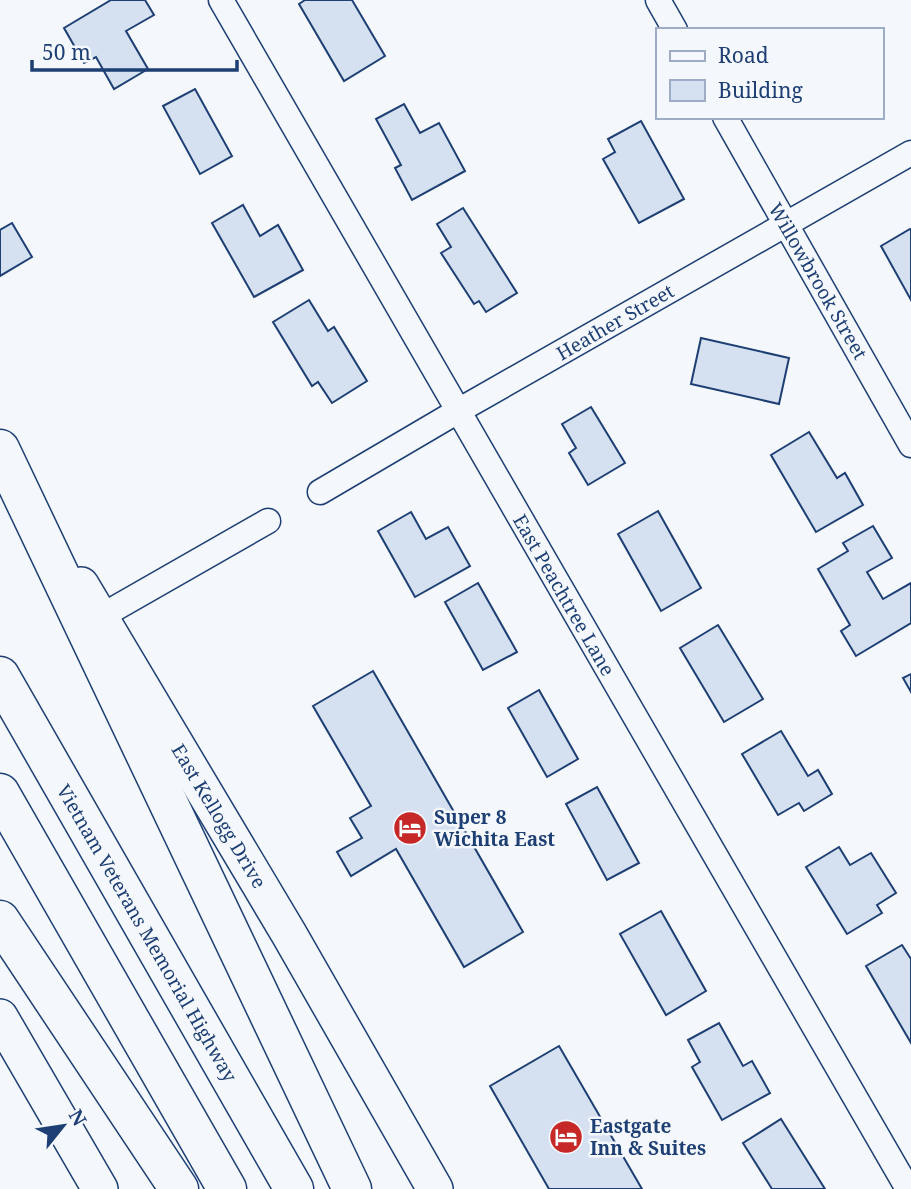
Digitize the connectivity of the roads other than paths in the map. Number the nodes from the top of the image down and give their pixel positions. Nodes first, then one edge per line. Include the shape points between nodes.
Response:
1 (221, 0) edge
2 (658, 0) edge
3 (674, 28) edge
4 (726, 119) edge
5 (911, 153) edge
6 (786, 225) junction
7 (458, 411) junction
8 (911, 444) edge
9 (0, 447) edge
10 (320, 492) dead end
11 (268, 521) dead end
12 (100, 617) junction
13 (0, 676) edge
14 (0, 793) edge
15 (0, 920) edge
16 (0, 1017) edge
17 (100, 1189) edge
18 (179, 1189) edge
19 (227, 1189) edge
20 (294, 1189) edge
21 (352, 1189) edge
22 (435, 1189) edge
23 (908, 1189) edge

1 - 7 street, East Peachtree Lane
2 - 3 street
4 - 6 street, Willowbrook Street
5 - 6 street, Heather Street
6 - 7 street, Heather Street
6 - 8 street, Willowbrook Street
7 - 10 street, Heather Street
7 - 23 street, East Peachtree Lane
9 - 12 main road, East Kellogg Drive
9 - 21 highway
11 - 12 street
12 - 22 main road, East Kellogg Drive
13 - 20 highway, Vietnam Veterans Memorial Highway
14 - 19 highway
15 - 18 highway
16 - 17 main road

